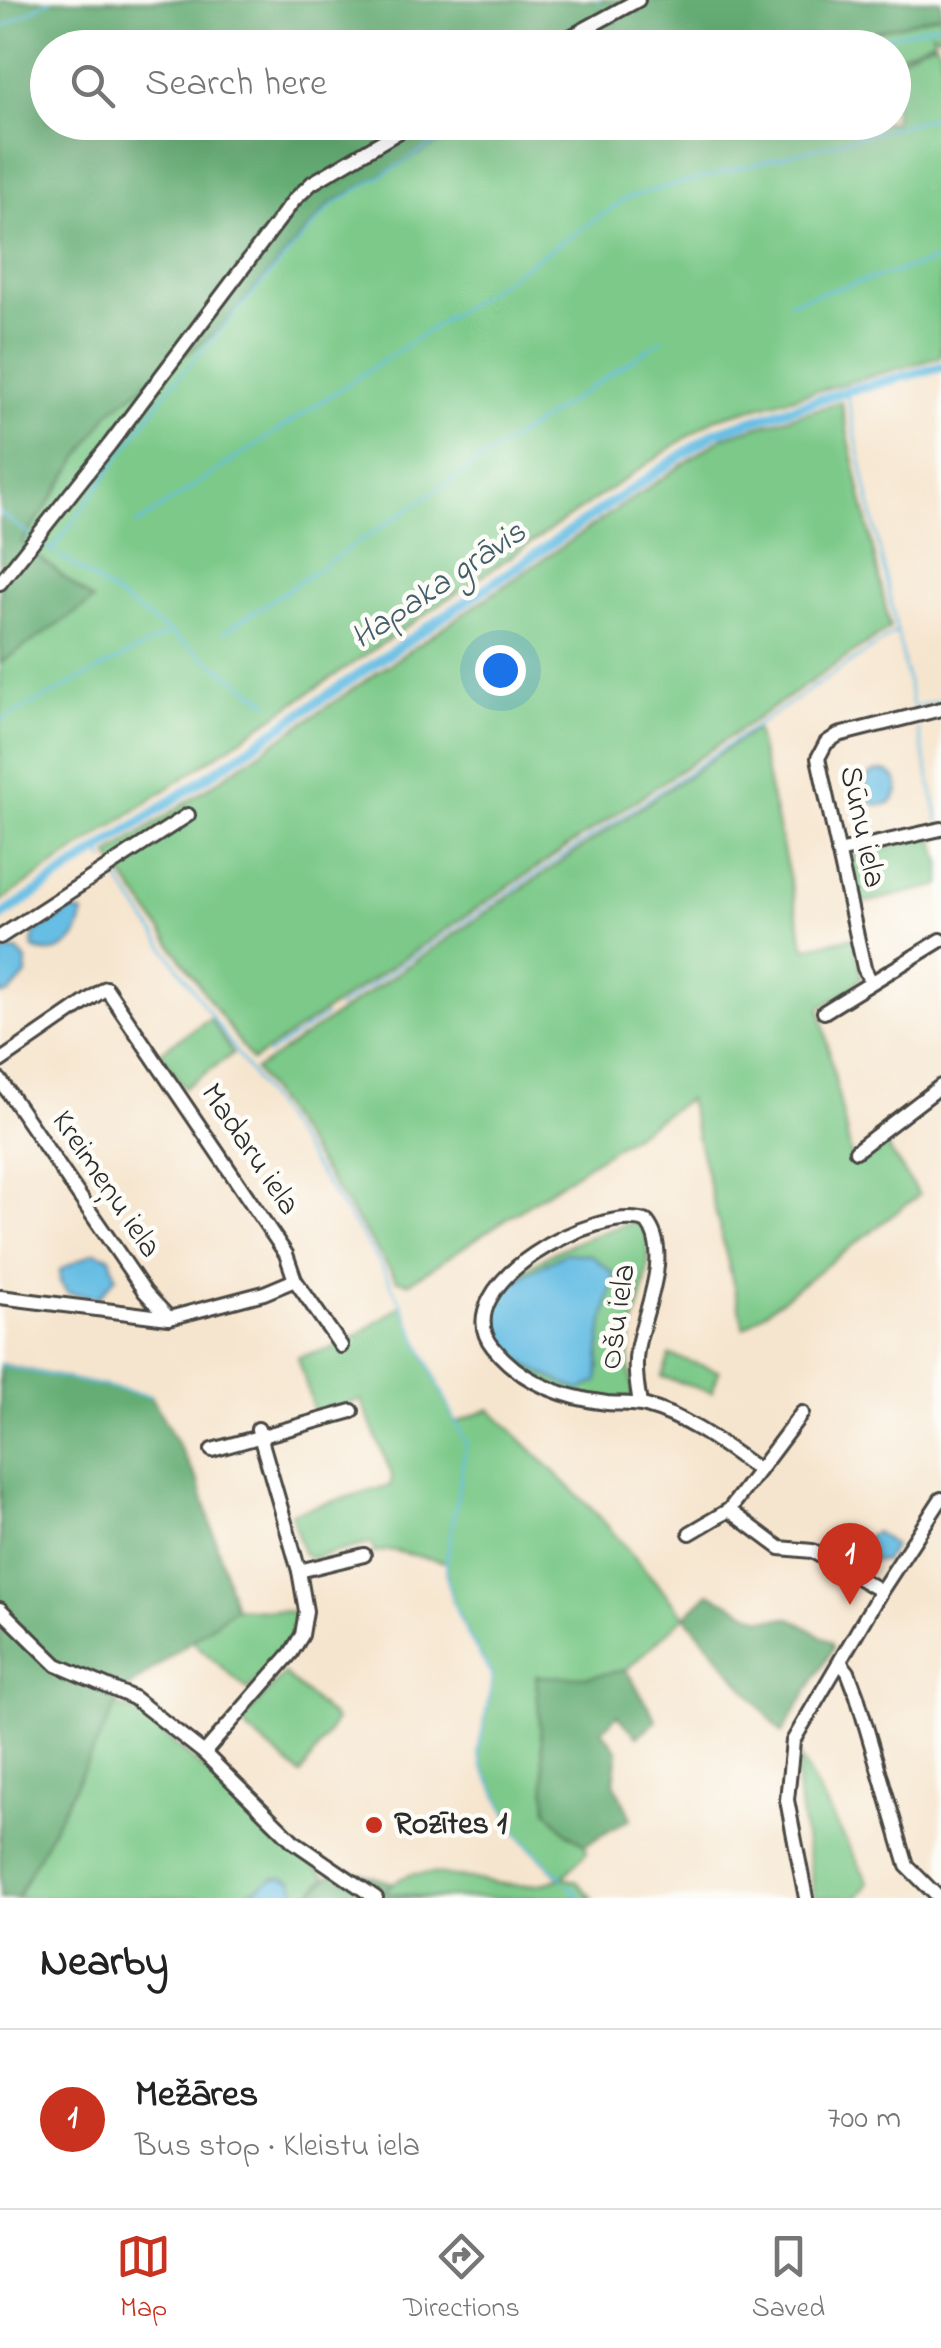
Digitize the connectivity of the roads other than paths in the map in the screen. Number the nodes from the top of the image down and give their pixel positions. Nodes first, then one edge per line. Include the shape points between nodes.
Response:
1 (638, 0) edge
2 (583, 30) edge
3 (384, 140) edge
4 (0, 583) edge
5 (941, 710) edge
6 (188, 815) dead end
7 (941, 829) edge
8 (838, 852) junction
9 (0, 937) edge
10 (941, 940) edge
11 (872, 982) junction
12 (824, 1012) dead end
13 (0, 1060) edge
14 (0, 1080) edge
15 (941, 1086) edge
16 (856, 1152) dead end
17 (295, 1280) junction
18 (146, 1292) junction
19 (0, 1298) edge
20 (132, 1314) junction
21 (169, 1318) junction
22 (340, 1346) dead end
23 (640, 1404) junction
24 (352, 1411) dead end
25 (802, 1414) dead end
26 (260, 1433) junction
27 (212, 1450) dead end
28 (759, 1470) junction
29 (941, 1499) edge
30 (730, 1510) junction
31 (690, 1533) dead end
32 (364, 1555) dead end
33 (298, 1571) junction
34 (881, 1591) junction
35 (0, 1608) edge
36 (840, 1662) junction
37 (204, 1753) junction
38 (376, 1898) edge
39 (806, 1898) edge
40 (939, 1898) edge

1 - 2 street
3 - 4 street via 312,182 294,200
5 - 8 street, Sūnu iela via 838,735 823,748 818,766
6 - 9 street
7 - 8 street
8 - 11 street, Sūnu iela
10 - 11 street
11 - 12 street
13 - 17 street, Madaru iela via 106,988 286,1254
14 - 18 street, Kreimeņu iela
15 - 16 street
17 - 21 street
17 - 22 street, Madaru iela
18 - 20 street
18 - 21 street, Kreimeņu iela
19 - 20 street
20 - 21 street
23 - 23 street, Ošu iela via 575,1398 541,1385 494,1350 482,1321 497,1286 536,1253 626,1216 647,1222 656,1237 656,1268 636,1357
23 - 28 street, Ošu iela via 688,1422
24 - 26 street
25 - 28 street
26 - 27 street
26 - 33 street
28 - 30 street
29 - 34 street
30 - 31 street
30 - 34 street via 780,1548 812,1551
32 - 33 street
33 - 37 street via 306,1611 302,1635
34 - 36 street
35 - 37 street via 56,1665 134,1698
36 - 39 street via 793,1741 787,1800
36 - 40 street via 857,1696 907,1866
37 - 38 street via 293,1840

